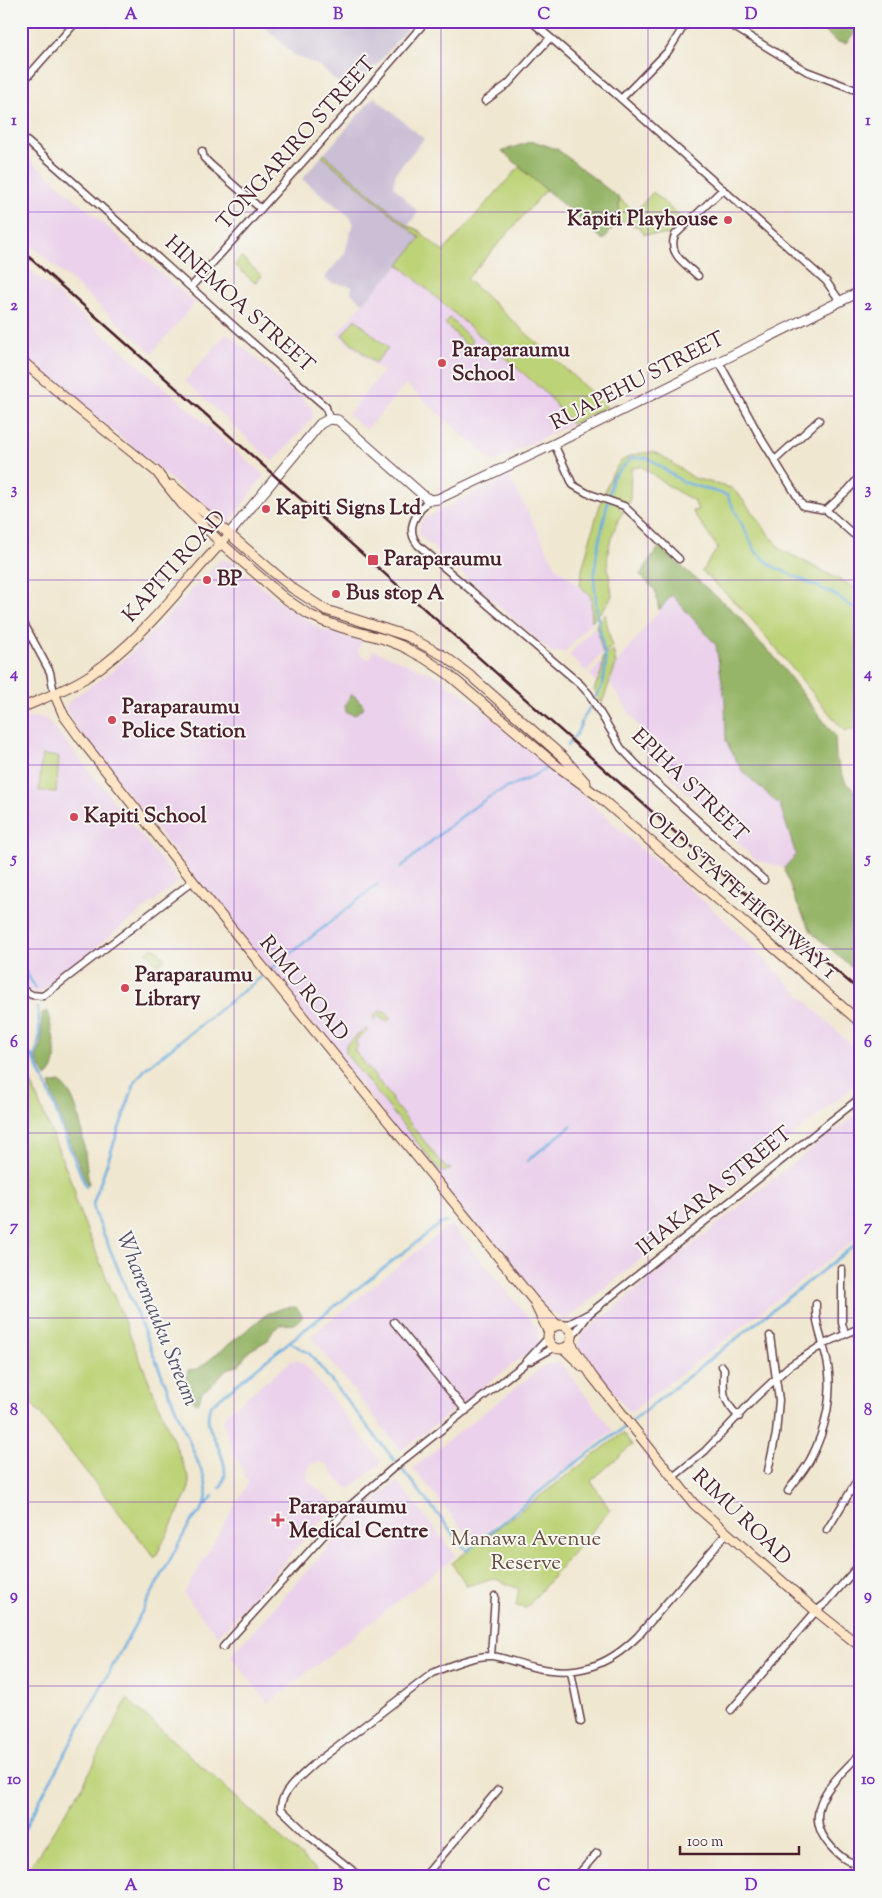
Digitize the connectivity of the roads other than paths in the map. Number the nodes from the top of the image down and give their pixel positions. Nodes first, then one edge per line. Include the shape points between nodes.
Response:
1 (77, 21) edge
2 (426, 21) edge
3 (531, 21) edge
4 (687, 21) edge
5 (724, 21) edge
6 (550, 38) junction
7 (21, 84) edge
8 (861, 92) edge
9 (621, 99) junction
10 (486, 101) dead end
11 (21, 136) edge
12 (202, 151) dead end
13 (723, 189) junction
14 (261, 209) junction
15 (698, 276) dead end
16 (191, 287) junction
17 (861, 291) edge
18 (840, 301) junction
19 (21, 360) edge
20 (719, 362) junction
21 (329, 419) junction
22 (819, 420) dead end
23 (554, 444) junction
24 (775, 460) junction
25 (155, 470) junction
26 (861, 475) edge
27 (429, 499) junction
28 (826, 510) junction
29 (229, 534) junction
30 (861, 536) edge
31 (221, 543) junction
32 (679, 559) dead end
33 (21, 618) edge
34 (54, 693) junction
35 (21, 708) edge
36 (598, 796) junction
37 (193, 880) junction
38 (764, 880) dead end
39 (21, 989) edge
40 (861, 1023) edge
41 (861, 1097) edge
42 (842, 1268) dead end
43 (534, 1301) junction
44 (816, 1304) dead end
45 (590, 1313) junction
46 (394, 1322) dead end
47 (561, 1326) junction
48 (861, 1327) edge
49 (845, 1334) junction
50 (549, 1336) junction
51 (770, 1336) dead end
52 (565, 1344) junction
53 (822, 1345) junction
54 (523, 1364) junction
55 (722, 1366) dead end
56 (775, 1378) junction
57 (466, 1411) junction
58 (738, 1417) junction
59 (768, 1471) dead end
60 (861, 1474) edge
61 (673, 1477) junction
62 (788, 1491) dead end
63 (826, 1530) dead end
64 (727, 1533) junction
65 (861, 1563) edge
66 (495, 1596) dead end
67 (816, 1611) junction
68 (223, 1647) dead end
69 (861, 1647) edge
70 (491, 1656) junction
71 (571, 1672) junction
72 (731, 1710) dead end
73 (582, 1722) dead end
74 (861, 1753) edge
75 (498, 1790) dead end
76 (596, 1853) dead end
77 (861, 1864) edge
78 (361, 1877) edge
79 (424, 1877) edge
80 (576, 1877) edge

1 - 7 street
2 - 14 street, TONGARIRO STREET
3 - 6 street
4 - 9 street via 669,50
5 - 8 street via 806,71
6 - 9 street
6 - 10 street via 502,90
9 - 13 street
11 - 16 street, HINEMOA STREET
12 - 14 street via 211,165
13 - 15 street via 675,235 672,242 674,253
13 - 18 street via 826,281
14 - 16 street, TONGARIRO STREET
16 - 21 street, HINEMOA STREET via 326,407
17 - 18 street, RUAPEHU STREET
18 - 20 street, RUAPEHU STREET
19 - 25 main road
20 - 23 street, RUAPEHU STREET
20 - 24 street
21 - 27 street via 338,420
21 - 29 street, KAPITI ROAD via 320,424
22 - 24 street
23 - 27 street, RUAPEHU STREET via 441,498
23 - 32 street via 573,485 620,504
24 - 28 street via 803,506
25 - 29 main road, OLD STATE HIGHWAY 1
25 - 31 main road, OLD STATE HIGHWAY 1 via 182,504
26 - 28 street
27 - 38 street, EPIHA STREET via 412,525 414,540 589,694 621,748
28 - 30 street via 853,534
29 - 31 main road, KAPITI ROAD
29 - 36 main road, OLD STATE HIGHWAY 1 via 317,606 407,636 427,645 463,670 560,754
31 - 34 main road, KAPITI ROAD via 150,622 110,660 88,677
31 - 36 main road, OLD STATE HIGHWAY 1 via 298,608 333,625 402,646 442,670 552,763
33 - 34 street via 50,672
34 - 35 main road, KAPITI ROAD
34 - 37 main road, RIMU ROAD via 64,716 78,735
36 - 40 main road, OLD STATE HIGHWAY 1
37 - 39 street via 43,996
37 - 43 main road, RIMU ROAD
41 - 45 street, IHAKARA STREET
42 - 49 street
43 - 47 main road, RIMU ROAD
43 - 50 main road, RIMU ROAD
44 - 53 street
45 - 47 street, IHAKARA STREET
45 - 52 street, IHAKARA STREET
46 - 57 street
47 - 50 main road via 554,1327
47 - 52 main road, RIMU ROAD via 569,1329
48 - 49 street
49 - 53 street
50 - 52 main road, RIMU ROAD
50 - 54 street, IHAKARA STREET
51 - 56 street
52 - 54 street, IHAKARA STREET
52 - 61 main road, RIMU ROAD
53 - 56 street
53 - 62 street via 829,1379 824,1424 809,1462
54 - 57 street, IHAKARA STREET
55 - 58 street via 724,1397
56 - 58 street
56 - 59 street via 780,1400
57 - 68 street, IHAKARA STREET via 351,1505
58 - 61 street via 705,1452
60 - 63 street
61 - 64 main road, RIMU ROAD via 694,1504
64 - 67 main road, RIMU ROAD
64 - 71 street via 622,1651 597,1664
65 - 67 street
66 - 70 street
67 - 69 main road, RIMU ROAD
67 - 72 street
70 - 71 street via 536,1668
70 - 78 street via 447,1666 433,1673 314,1764 281,1800 280,1810 285,1815
71 - 73 street
74 - 77 street via 835,1780 817,1810 817,1822 825,1841 853,1864
75 - 79 street
76 - 80 street

